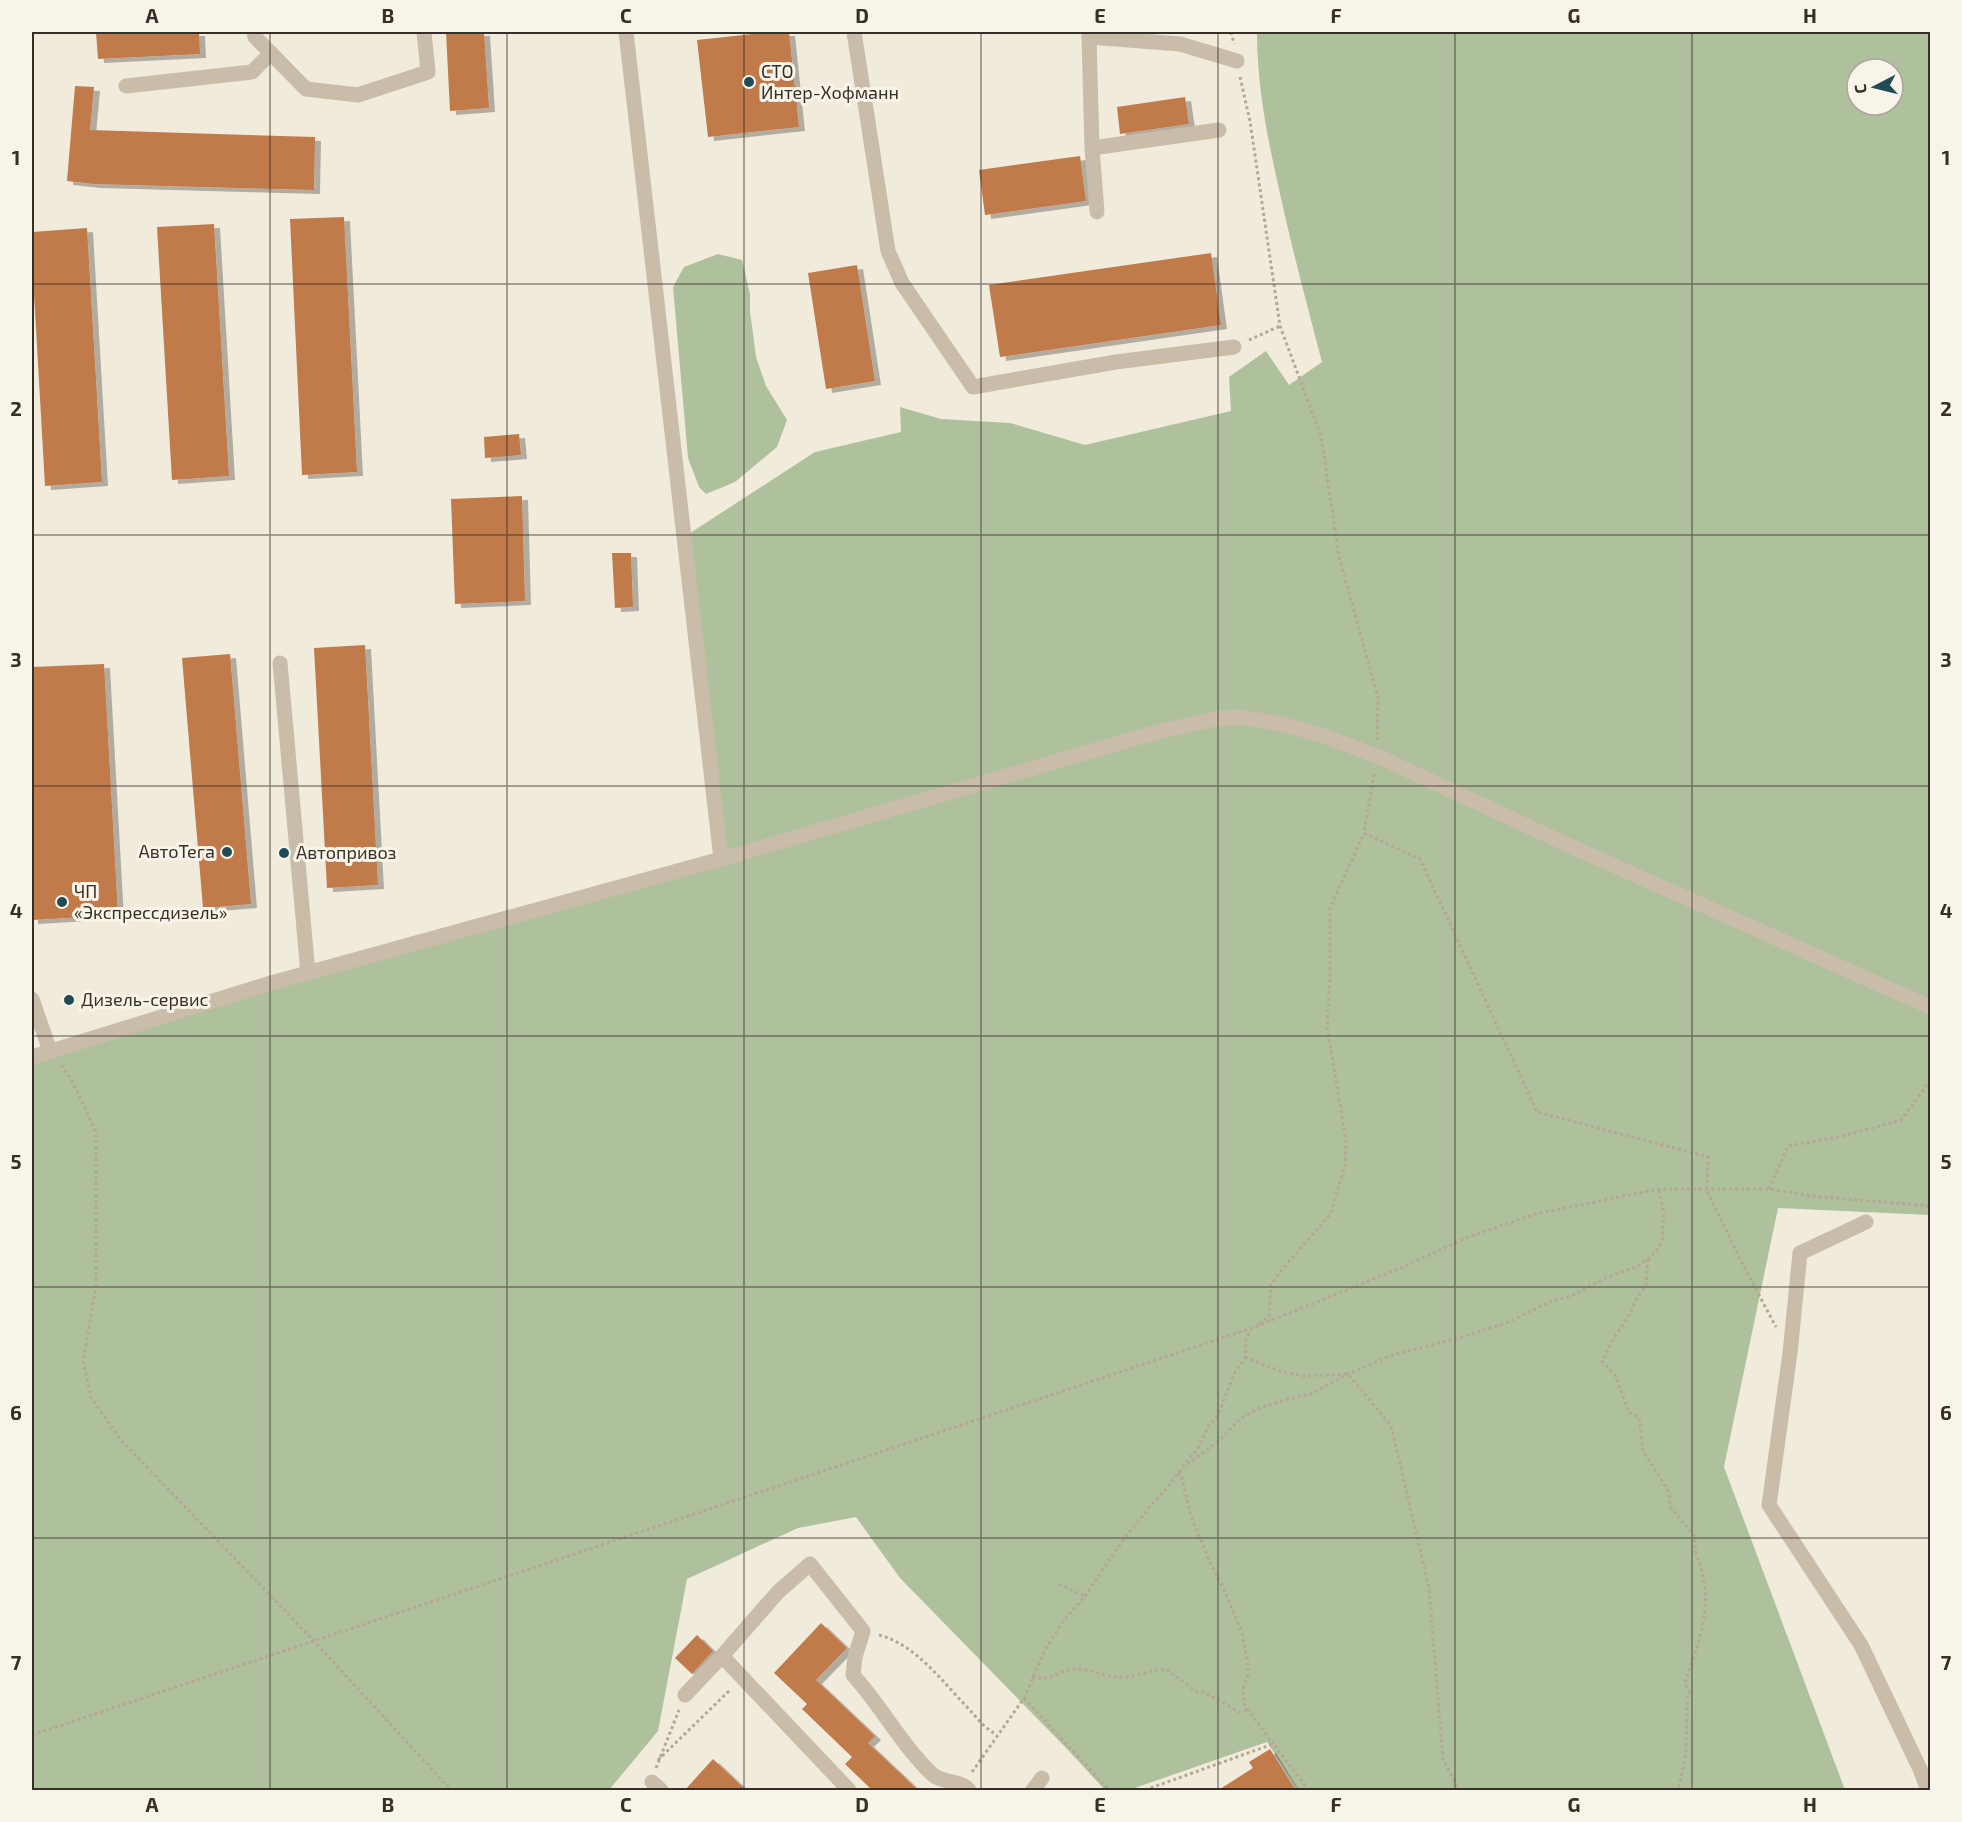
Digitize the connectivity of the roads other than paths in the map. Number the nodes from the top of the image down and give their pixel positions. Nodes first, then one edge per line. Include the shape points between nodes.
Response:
1 (254, 32) edge
2 (424, 32) edge
3 (627, 32) edge
4 (854, 32) edge
5 (1089, 34) edge
6 (271, 53) junction
7 (1237, 61) road end
8 (126, 86) dead end
9 (1219, 130) dead end
10 (1092, 148) junction
11 (1097, 212) dead end
12 (1234, 347) road end
13 (280, 663) dead end
14 (722, 859) junction
15 (308, 973) junction
16 (32, 999) edge
17 (1930, 1007) edge
18 (50, 1051) junction
19 (32, 1057) edge
20 (1866, 1222) dead end
21 (722, 1656) junction
22 (685, 1695) road end
23 (1925, 1766) edge
24 (967, 1788) edge
25 (849, 1791) edge
26 (1928, 1791) edge

1 - 6 street
2 - 6 street via 429,72 357,95 306,89
3 - 14 street
4 - 12 street via 888,250 902,283 973,387 1116,362
5 - 7 street via 1180,44
5 - 10 street
6 - 8 street via 252,72
9 - 10 street
10 - 11 street
13 - 15 street
14 - 15 street
14 - 17 street via 1157,732 1240,717 1282,724 1377,756
15 - 18 street
16 - 18 street
18 - 19 street
20 - 23 street via 1800,1253 1769,1505 1860,1645
21 - 22 street
21 - 24 street via 778,1592 810,1564 863,1631 853,1675 906,1747 934,1777
21 - 25 street
23 - 26 street

